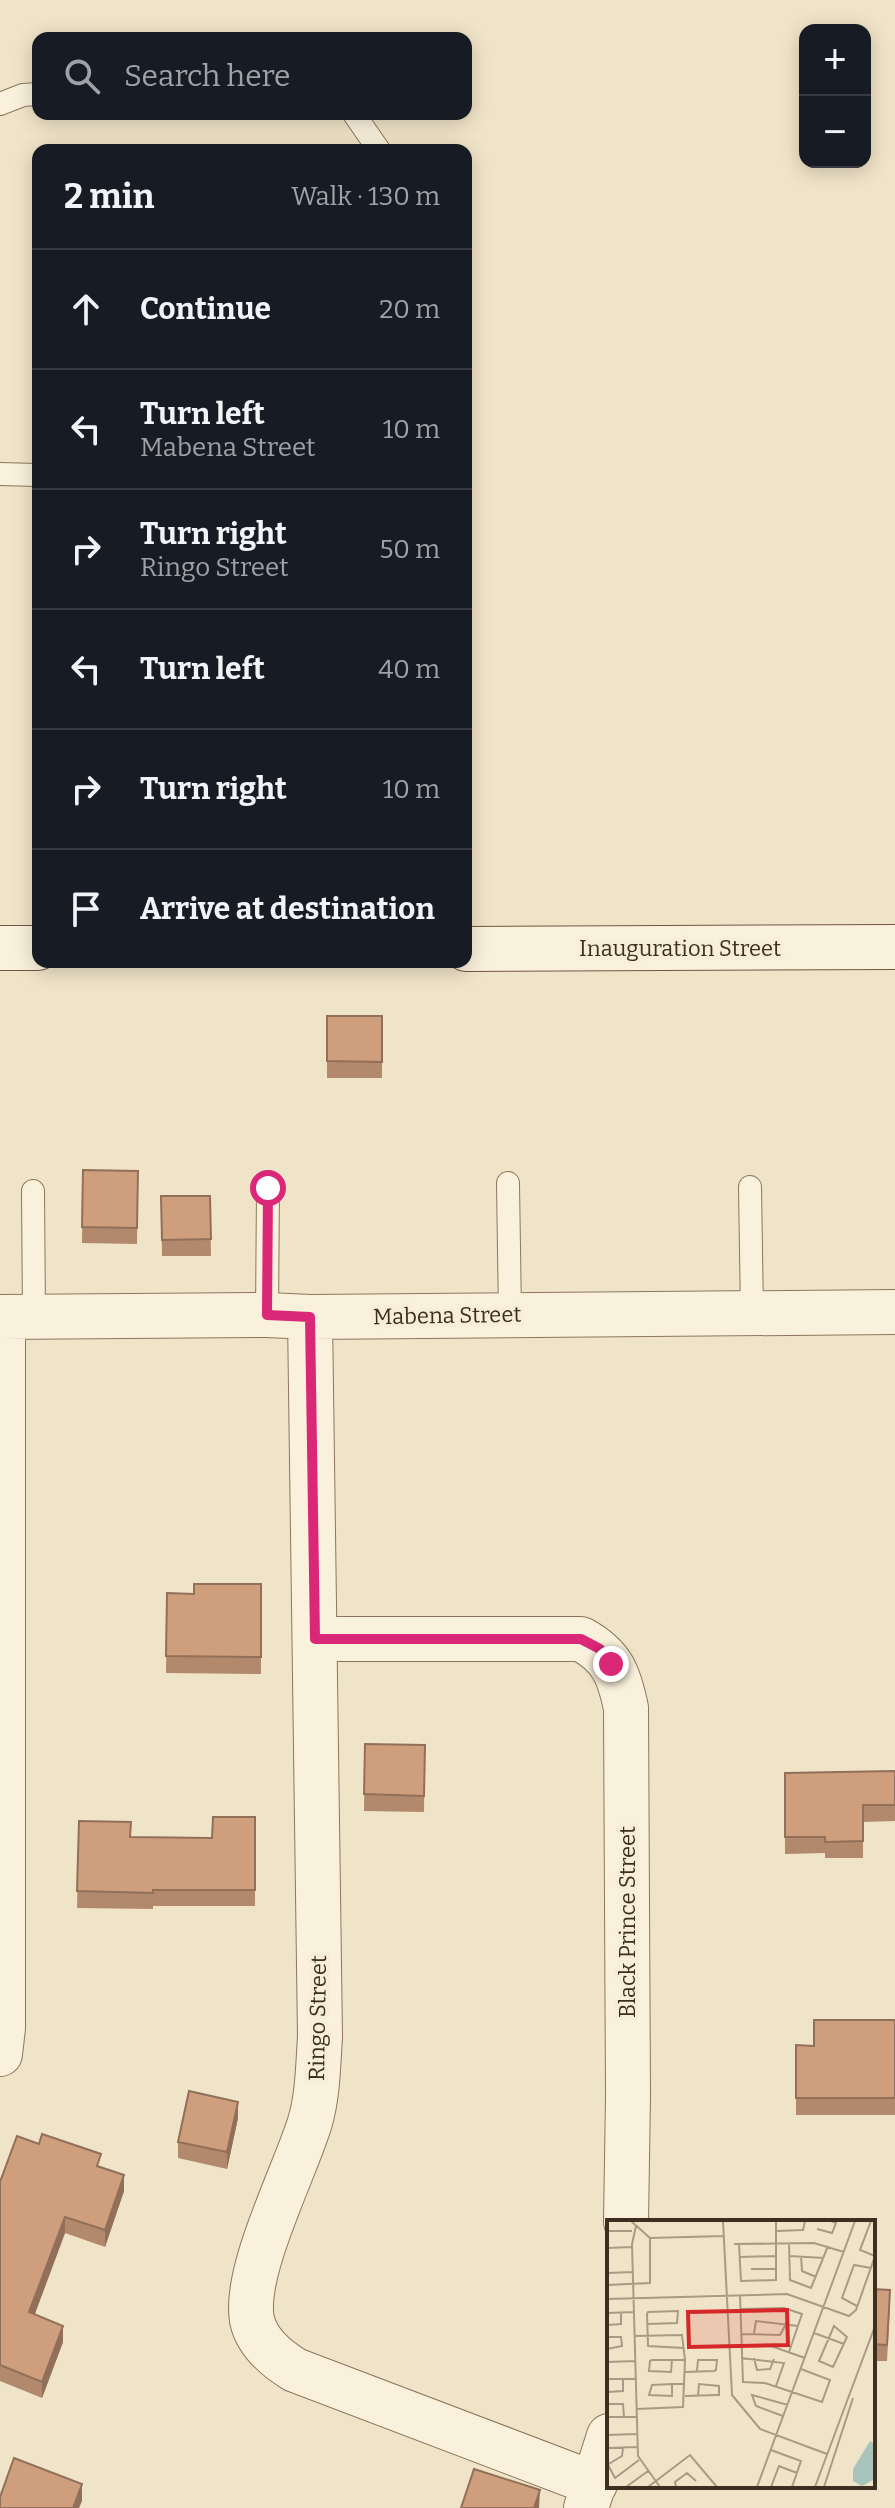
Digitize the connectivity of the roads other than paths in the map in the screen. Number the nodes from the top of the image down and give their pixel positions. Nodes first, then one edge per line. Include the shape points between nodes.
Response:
1 (32, 94) edge
2 (0, 104) edge
3 (358, 120) edge
4 (375, 144) edge
5 (0, 474) edge
6 (32, 475) edge
7 (895, 947) edge
8 (0, 948) edge
9 (32, 948) edge
10 (472, 949) edge
11 (508, 1183) dead end
12 (750, 1187) dead end
13 (268, 1188) dead end
14 (33, 1191) dead end
15 (895, 1312) edge
16 (752, 1313) junction
17 (510, 1314) junction
18 (267, 1315) junction
19 (12, 1317) edge
20 (310, 1317) junction
21 (315, 1639) junction
22 (0, 2054) edge
23 (626, 2220) edge
24 (607, 2442) edge
25 (590, 2496) edge

1 - 2 lane
3 - 4 lane
5 - 6 lane
7 - 10 street, Inauguration Street
8 - 9 street
11 - 17 lane
12 - 16 lane
13 - 18 lane
14 - 19 lane
15 - 16 street, Mabena Street
16 - 17 street, Mabena Street
17 - 20 street, Mabena Street
18 - 19 street, Mabena Street
18 - 20 street, Mabena Street
19 - 22 street
20 - 21 street, Ringo Street
21 - 23 street, Black Prince Street via 581,1639 600,1649 611,1664 626,1708
21 - 25 street, Ringo Street via 317,2087 255,2278 252,2320 261,2340 295,2370
24 - 25 street

